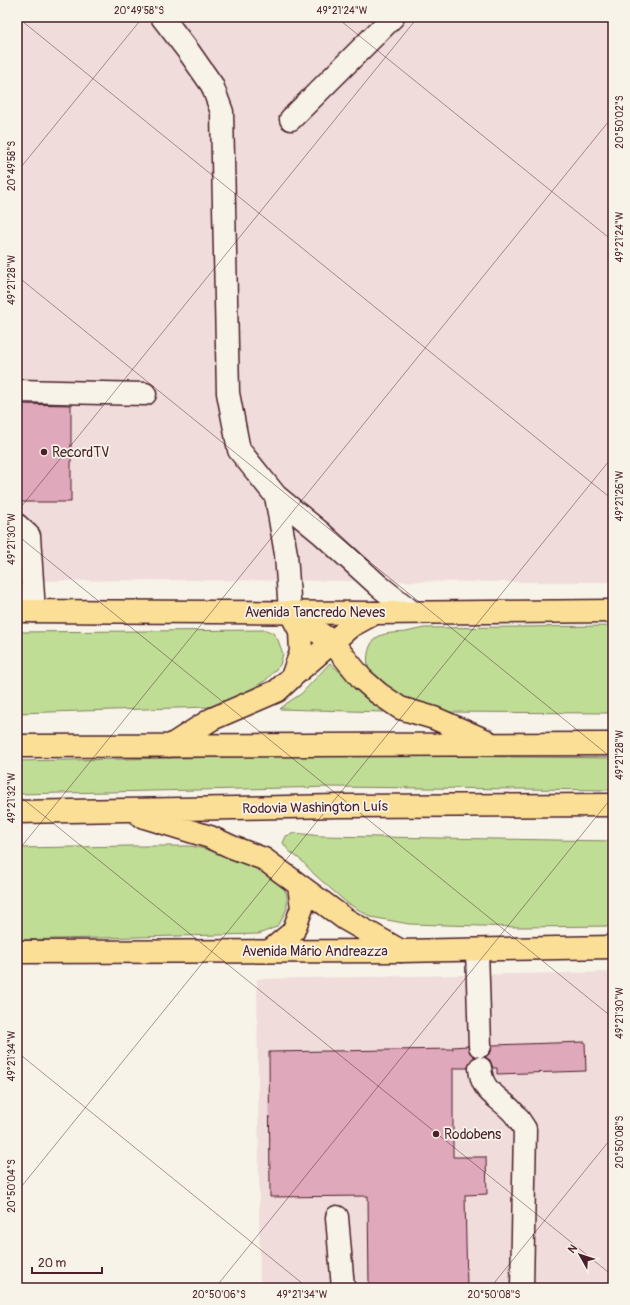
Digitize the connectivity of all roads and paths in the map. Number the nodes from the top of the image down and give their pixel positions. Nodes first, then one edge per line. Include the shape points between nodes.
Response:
1 (162, 17) edge
2 (393, 17) edge
3 (291, 119) dead end
4 (17, 391) edge
5 (145, 394) dead end
6 (276, 496) junction
7 (17, 525) edge
8 (613, 610) edge
9 (26, 611) edge
10 (290, 612) junction
11 (412, 612) junction
12 (375, 613) junction
13 (332, 642) junction
14 (292, 676) junction
15 (496, 744) junction
16 (613, 744) edge
17 (17, 746) edge
18 (170, 746) junction
19 (613, 805) edge
20 (121, 810) junction
21 (17, 812) edge
22 (299, 885) junction
23 (613, 947) edge
24 (270, 950) junction
25 (477, 950) junction
26 (402, 951) junction
27 (17, 952) edge
28 (480, 1046) dead end
29 (480, 1068) dead end
30 (338, 1217) dead end
31 (343, 1288) edge
32 (522, 1288) edge

1 - 6 lane via 212,85 222,112 228,393 239,450
2 - 3 lane
4 - 5 lane
6 - 10 lane via 286,554
6 - 11 lane
7 - 9 lane via 29,536
8 - 11 main road, Avenida Tancredo Neves
9 - 10 main road, Avenida Tancredo Neves
10 - 12 main road, Avenida Tancredo Neves
10 - 13 main road
10 - 14 main road via 300,632 301,652
11 - 12 main road, Avenida Tancredo Neves
12 - 13 main road via 351,626
13 - 14 main road
13 - 15 main road via 362,679 378,694 400,708 434,718
14 - 18 main road via 277,691 212,719
15 - 16 main road
15 - 18 main road
17 - 18 main road
19 - 20 main road, Rodovia Washington Luís
20 - 21 main road, Rodovia Washington Luís
20 - 22 main road via 210,836 264,859
22 - 24 main road via 302,908 293,932
22 - 26 main road via 345,919
23 - 25 main road, Avenida Mário Andreazza
24 - 26 main road, Avenida Mário Andreazza
24 - 27 main road, Avenida Mário Andreazza
25 - 26 main road, Avenida Mário Andreazza
25 - 28 lane
29 - 32 lane via 481,1078 490,1092 513,1111 524,1129
30 - 31 lane

